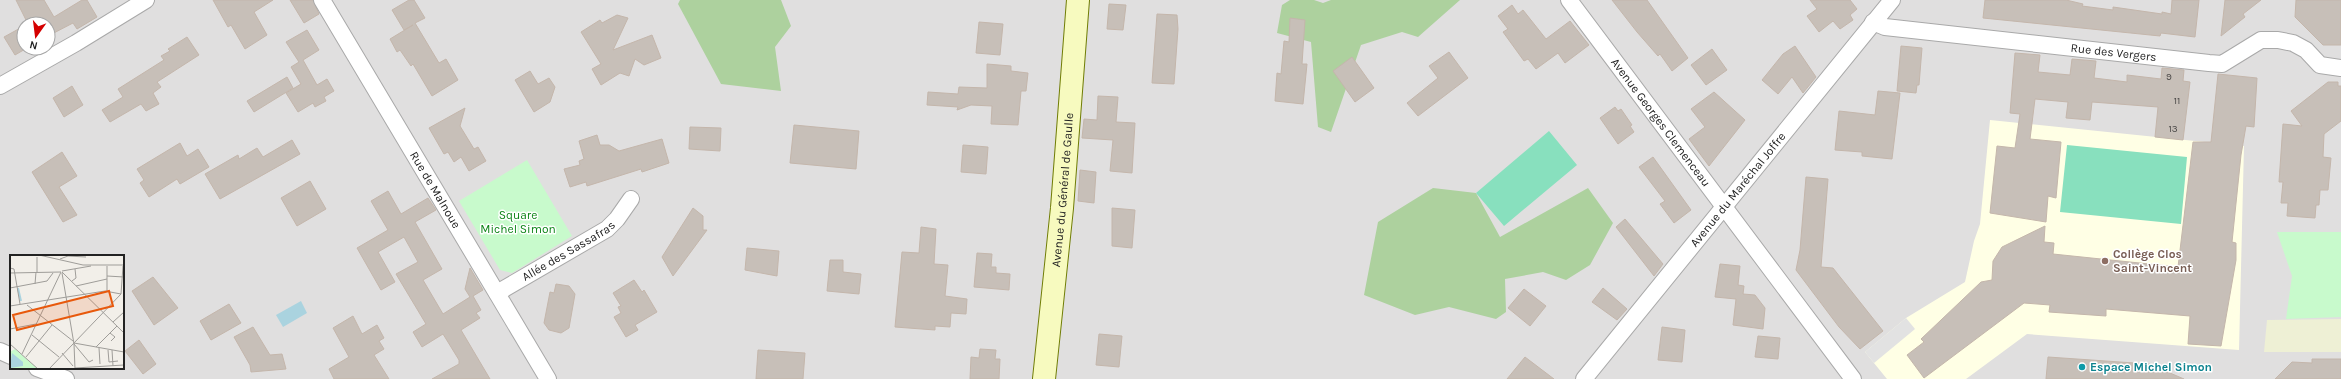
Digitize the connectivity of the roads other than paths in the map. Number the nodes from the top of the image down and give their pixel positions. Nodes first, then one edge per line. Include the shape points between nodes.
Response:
1 (146, 0) edge
2 (322, 0) edge
3 (1078, 0) edge
4 (1569, 0) edge
5 (1892, 0) edge
6 (1874, 22) junction
7 (2341, 68) edge
8 (0, 86) edge
9 (630, 199) dead end
10 (1724, 207) junction
11 (497, 293) junction
12 (0, 351) edge
13 (10, 356) edge
14 (40, 369) edge
15 (66, 379) edge
16 (548, 379) edge
17 (1044, 379) edge
18 (1584, 379) edge
19 (1854, 379) edge

1 - 8 street
2 - 11 street, Rue de Malnoue
3 - 17 street, Avenue du Général de Gaulle via 1062,208
4 - 10 street, Avenue Georges Clemenceau
5 - 6 street, Avenue du Maréchal Joffre
6 - 7 street, Rue des Vergers via 1885,27 2222,64 2261,40 2278,40 2293,43 2306,50 2320,65
6 - 10 street, Avenue du Maréchal Joffre
9 - 11 street, Allée des Sassafras via 607,229
10 - 18 street, Avenue du Maréchal Joffre
10 - 19 street, Avenue Georges Clemenceau
11 - 16 street, Rue de Malnoue
12 - 13 street
14 - 15 street

